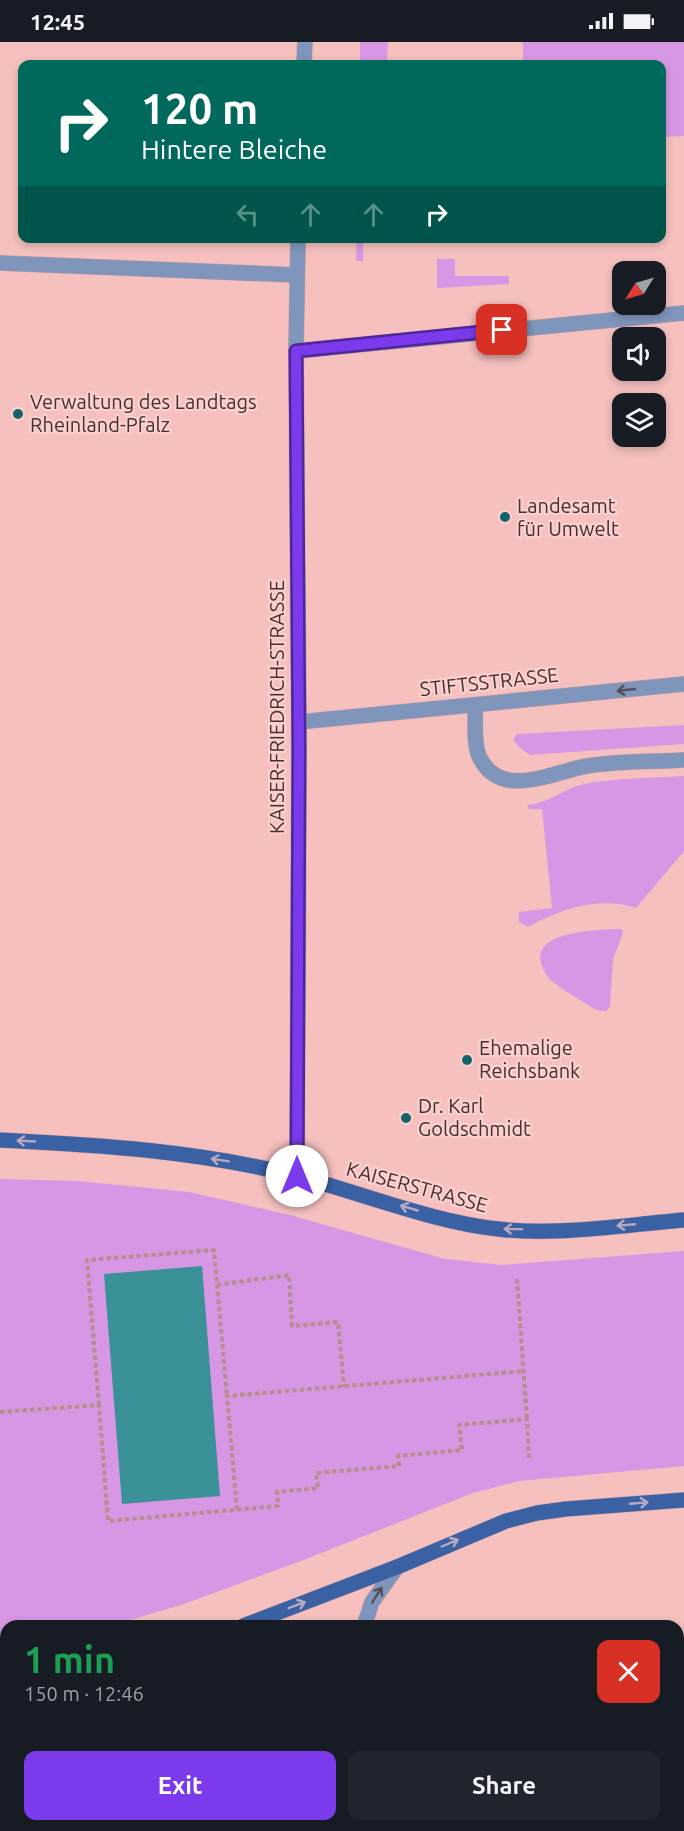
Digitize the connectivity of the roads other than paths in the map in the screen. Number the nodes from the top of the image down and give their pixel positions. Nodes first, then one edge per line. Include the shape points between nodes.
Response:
1 (305, 42) edge
2 (304, 60) edge
3 (298, 243) edge
4 (0, 263) edge
5 (296, 275) junction
6 (684, 313) edge
7 (296, 351) junction
8 (684, 684) edge
9 (475, 705) junction
10 (299, 722) junction
11 (684, 760) edge
12 (0, 1140) edge
13 (297, 1176) junction
14 (684, 1220) edge
15 (684, 1500) edge
16 (397, 1567) junction
17 (259, 1620) edge
18 (366, 1620) edge

1 - 2 street
3 - 5 street, KAISER-FRIEDRICH-STRASSE
4 - 5 street
5 - 7 street, KAISER-FRIEDRICH-STRASSE
6 - 7 street
7 - 10 street, KAISER-FRIEDRICH-STRASSE
8 -> 9 street, STIFTSSTRASSE
9 - 10 street, STIFTSSTRASSE
9 - 11 street via 480,757 494,773 508,781 527,781 592,766
10 - 13 street, KAISER-FRIEDRICH-STRASSE
13 -> 12 main road, KAISERSTRASSE via 172,1152
14 -> 13 main road, KAISERSTRASSE via 561,1230 499,1229 447,1219
16 -> 15 main road via 478,1531 537,1513
17 -> 16 main road
18 -> 16 street via 372,1602

